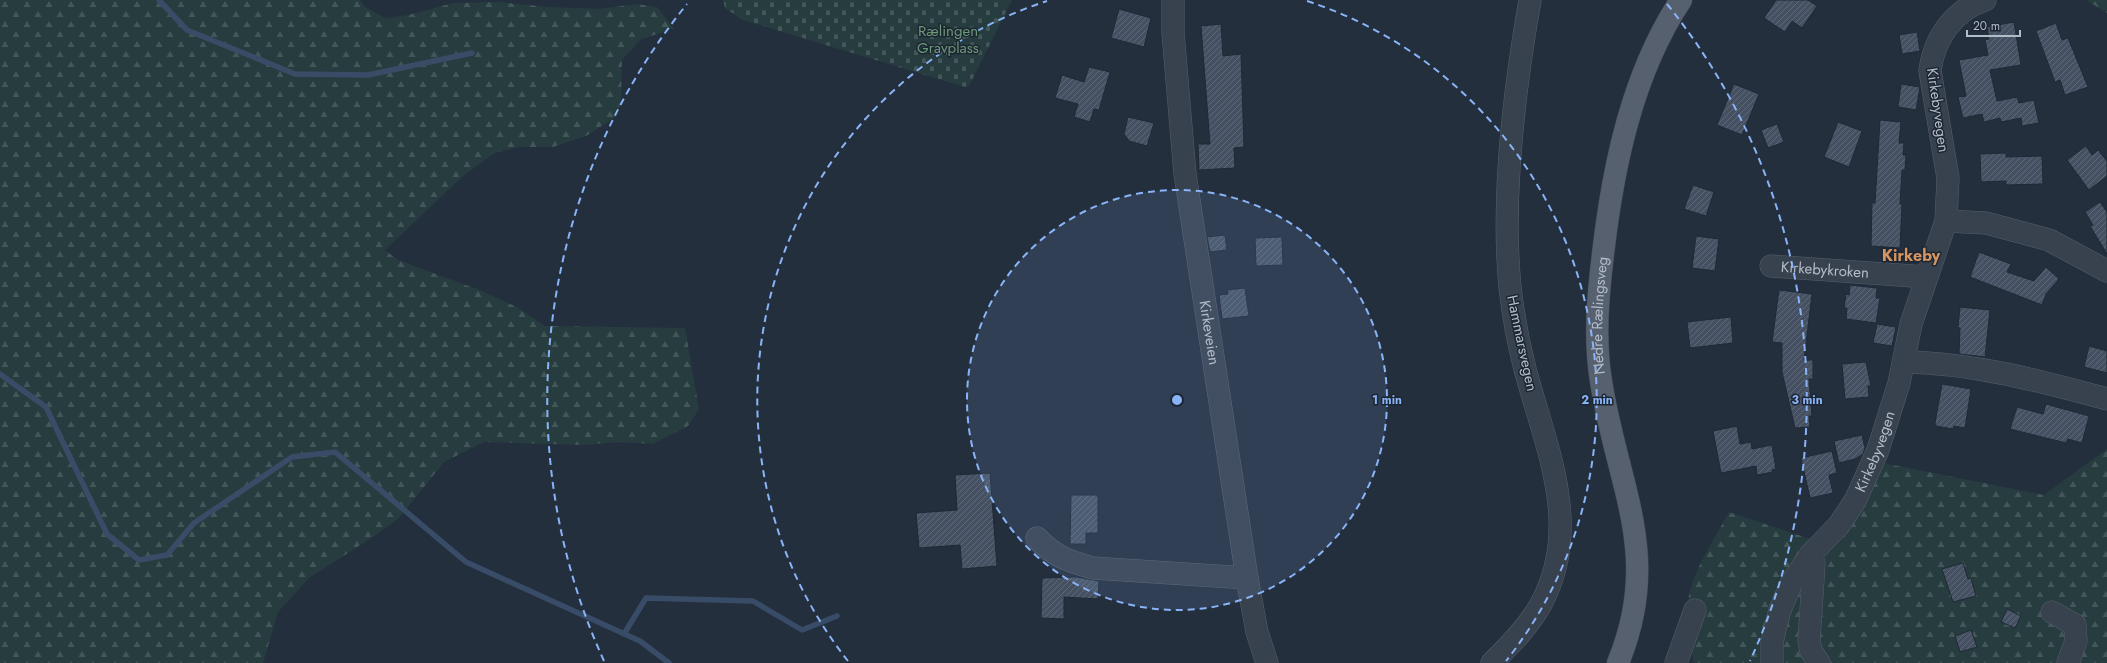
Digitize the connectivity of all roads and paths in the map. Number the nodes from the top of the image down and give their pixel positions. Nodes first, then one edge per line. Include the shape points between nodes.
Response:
1 (1173, 0) edge
2 (1530, 0) edge
3 (1681, 0) edge
4 (1985, 0) edge
5 (1946, 221) junction
6 (1771, 266) dead end
7 (2107, 271) edge
8 (1927, 277) junction
9 (1904, 362) junction
10 (2107, 399) edge
11 (1037, 538) dead end
12 (1812, 554) junction
13 (1247, 578) junction
14 (1695, 610) dead end
15 (2052, 612) dead end
16 (1267, 663) edge
17 (1492, 663) edge
18 (1618, 663) edge
19 (1676, 663) edge
20 (1772, 663) edge
21 (1819, 663) edge
22 (2068, 663) edge

1 - 13 street, Kirkeveien via 1173,33 1185,174
2 - 17 street, Hammarsvegen via 1513,115 1508,260 1518,341 1558,492 1560,543 1553,575 1541,604 1521,633
3 - 18 main road, Nedre Rælingsveg via 1650,58 1628,122 1620,151 1600,272 1597,328 1601,380 1637,545 1635,607
4 - 5 street, Kirkebyvegen via 1966,8 1956,17 1946,28 1932,58 1930,71 1948,178
5 - 7 street via 1986,223 2049,240
5 - 8 street, Kirkebyvegen
6 - 8 street, Kirkebykroken
8 - 9 street, Kirkebyvegen via 1911,324
9 - 10 street via 1940,363 1997,373
9 - 12 street, Kirkebyvegen via 1878,450 1855,501 1839,525
11 - 13 street via 1050,552 1093,568
12 - 20 street, Kirkebyvegen via 1792,582 1780,610 1772,643
12 - 21 street via 1814,564 1809,641
13 - 16 street, Kirkeveien via 1257,632
14 - 19 street
15 - 22 street via 2075,625 2076,641

